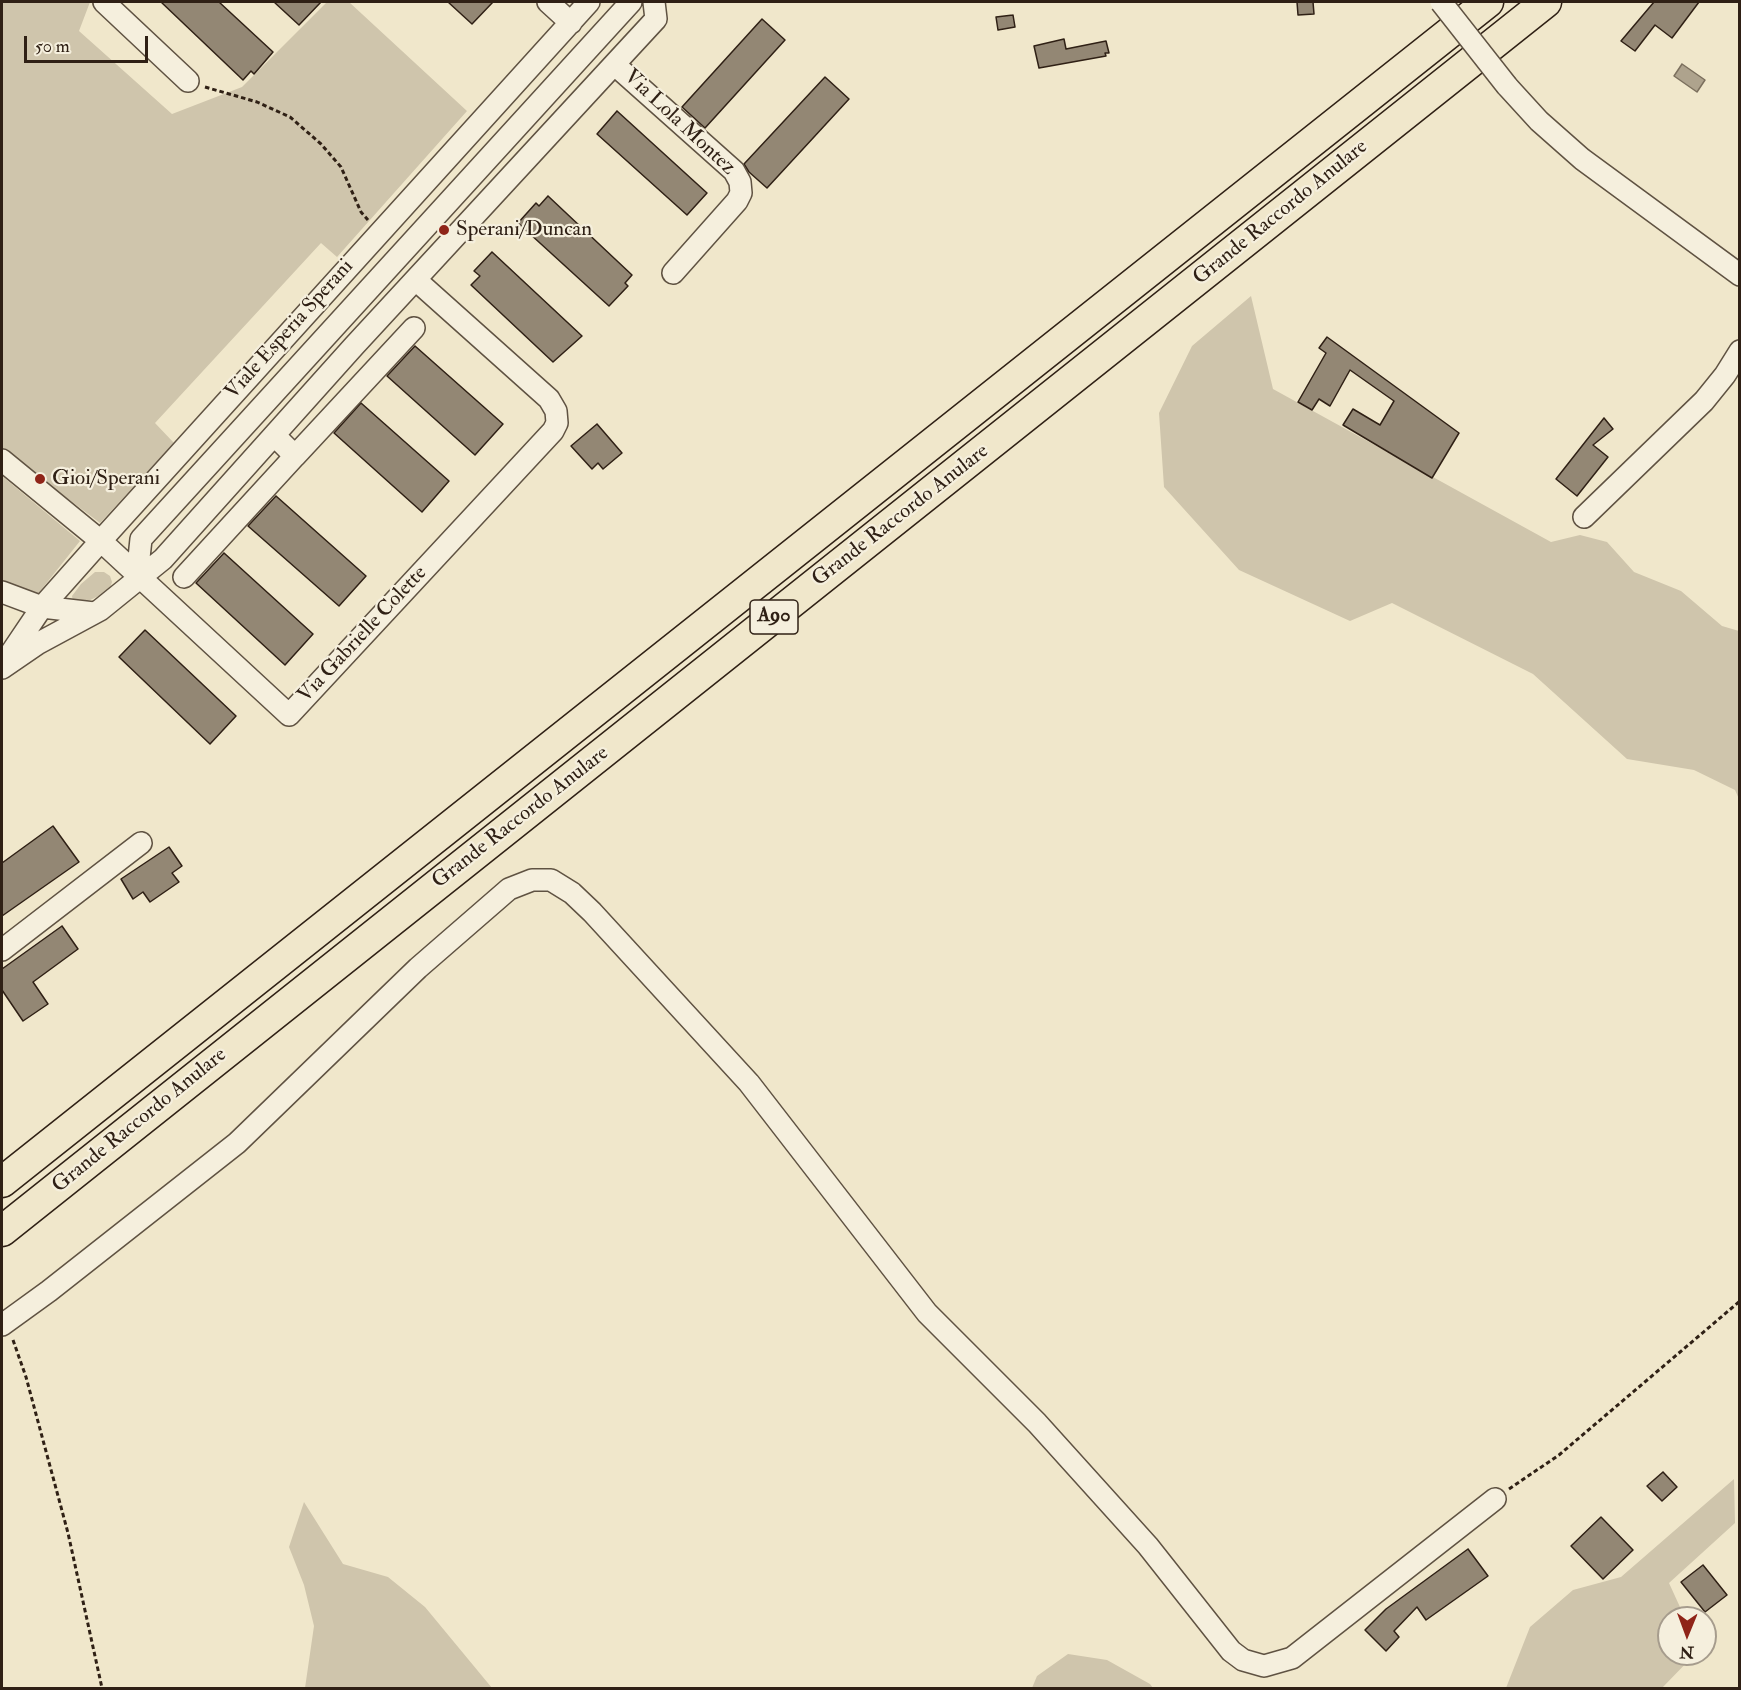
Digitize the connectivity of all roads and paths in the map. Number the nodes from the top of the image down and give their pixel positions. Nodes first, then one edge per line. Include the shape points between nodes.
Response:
1 (104, 2) edge
2 (548, 2) edge
3 (589, 2) edge
4 (631, 2) edge
5 (654, 2) edge
6 (1441, 2) edge
7 (1488, 2) edge
8 (1546, 2) edge
9 (571, 23) junction
10 (615, 65) junction
11 (188, 81) joint
12 (429, 179) junction
13 (466, 183) junction
14 (472, 219) junction
15 (379, 232) junction
16 (673, 273) dead end
17 (1740, 275) edge
18 (417, 281) junction
19 (313, 305) junction
20 (414, 328) dead end
21 (354, 346) junction
22 (314, 348) junction
23 (1740, 351) edge
24 (289, 420) junction
25 (310, 440) junction
26 (267, 444) junction
27 (213, 459) junction
28 (2, 460) edge
29 (172, 460) junction
30 (288, 464) junction
31 (1584, 517) dead end
32 (141, 539) junction
33 (102, 542) junction
34 (137, 577) junction
35 (184, 577) dead end
36 (2, 592) edge
37 (42, 607) junction
38 (94, 613) junction
39 (2, 637) edge
40 (2, 661) edge
41 (2, 668) edge
42 (141, 843) dead end
43 (2, 950) edge
44 (2, 1182) edge
45 (2, 1231) edge
46 (1740, 1301) edge
47 (9, 1331) edge
48 (1495, 1499) joint
49 (102, 1689) edge

1 - 11 street
2 - 9 street
3 - 9 street, Viale Esperia Sperani
4 - 13 street, Viale Esperia Sperani
5 - 10 street, Via Lola Montez via 656,19
6 - 17 street, bridge via 1539,120 1582,159
7 - 44 highway, Grande Raccordo Anulare / A90
8 - 45 highway, Grande Raccordo Anulare / A90
9 - 12 street, Viale Esperia Sperani
10 - 14 street, Viale Esperia Sperani
10 - 16 street, Via Lola Montez via 734,171 740,182 737,201
11 - 15 path via 257,102 290,117 341,167 361,212
12 - 13 street
12 - 15 street, Viale Esperia Sperani
13 - 14 street
13 - 22 street, Viale Esperia Sperani
14 - 18 street, Viale Esperia Sperani
15 - 19 street, Viale Esperia Sperani
18 - 21 street, Viale Esperia Sperani
18 - 34 street, Via Gabrielle Colette via 549,399 557,418 553,431 289,715
19 - 22 street
19 - 29 street, Viale Esperia Sperani
20 - 25 street
21 - 22 street
21 - 24 street, Viale Esperia Sperani
22 - 27 street, Viale Esperia Sperani
23 - 31 street via 1704,401
24 - 25 street
24 - 26 street, Viale Esperia Sperani
25 - 30 street
26 - 30 street
26 - 34 street, Viale Esperia Sperani via 163,559
27 - 29 street
27 - 32 street, Viale Esperia Sperani
28 - 33 street
29 - 33 street, Viale Esperia Sperani
30 - 35 street
32 - 33 street
32 - 34 street
33 - 34 street
33 - 37 street, Viale Esperia Sperani
34 - 38 street, Viale Esperia Sperani
36 - 37 street
37 - 38 street
37 - 41 street, Viale Esperia Sperani
38 - 41 street, Viale Esperia Sperani
39 - 40 street
42 - 43 street
46 - 48 path via 1559,1455
47 - 48 street via 50,1291 237,1143 418,968 509,889 532,880 551,880 592,912 749,1083 927,1313 1037,1423 1148,1546 1231,1651 1243,1660 1264,1666 1292,1658
47 - 49 path via 26,1377 68,1533

